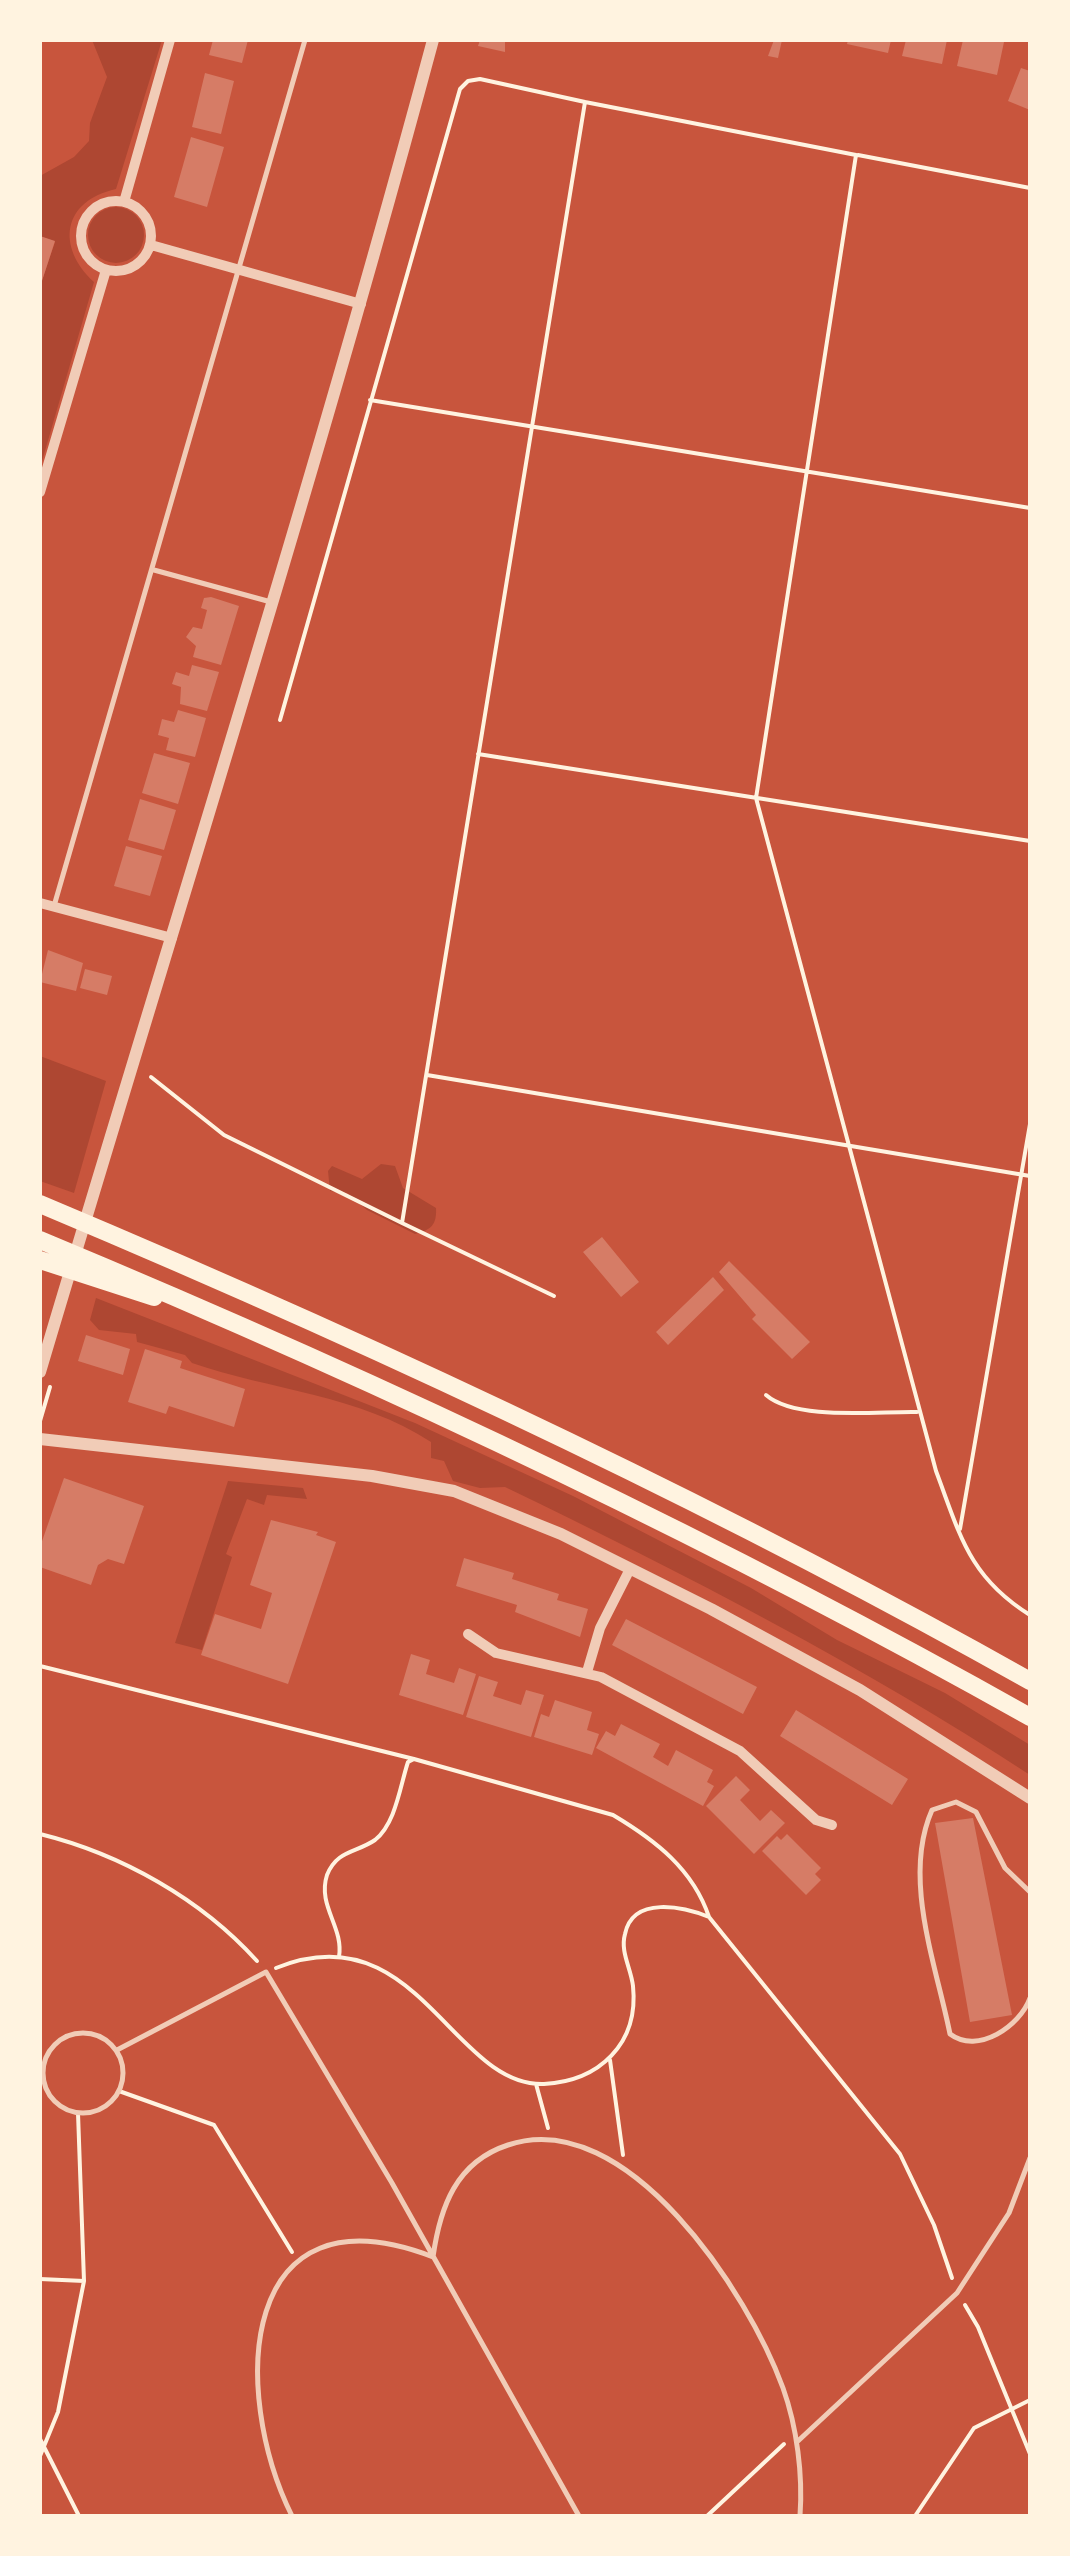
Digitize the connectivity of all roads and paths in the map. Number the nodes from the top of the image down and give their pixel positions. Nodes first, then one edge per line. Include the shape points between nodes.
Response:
1 (170, 40) edge
2 (305, 40) edge
3 (432, 40) edge
4 (585, 102) junction
5 (856, 155) junction
6 (1030, 188) edge
7 (124, 202) junction
8 (151, 245) junction
9 (239, 269) junction
10 (106, 270) junction
11 (361, 304) junction
12 (370, 400) junction
13 (534, 426) junction
14 (806, 472) junction
15 (40, 492) edge
16 (1030, 508) edge
17 (154, 570) junction
18 (272, 603) junction
19 (280, 720) dead end
20 (478, 754) junction
21 (756, 798) junction
22 (1030, 842) edge
23 (40, 903) edge
24 (54, 906) junction
25 (172, 938) junction
26 (427, 1075) junction
27 (151, 1077) dead end
28 (1030, 1124) edge
29 (846, 1143) junction
30 (1022, 1174) junction
31 (1030, 1176) edge
32 (40, 1204) edge
33 (402, 1223) junction
34 (40, 1240) edge
35 (40, 1260) edge
36 (554, 1296) dead end
37 (203, 1308) junction
38 (40, 1372) edge
39 (766, 1396) dead end
40 (919, 1412) junction
41 (40, 1439) edge
42 (959, 1534) junction
43 (630, 1569) junction
44 (1030, 1615) edge
45 (468, 1634) dead end
46 (40, 1666) edge
47 (587, 1672) junction
48 (1030, 1681) edge
49 (1030, 1717) edge
50 (414, 1759) junction
51 (1030, 1798) edge
52 (832, 1826) dead end
53 (40, 1834) edge
54 (1030, 1892) edge
55 (709, 1917) junction
56 (339, 1958) junction
57 (266, 1972) junction
58 (1030, 1998) edge
59 (117, 2050) junction
60 (610, 2058) junction
61 (42, 2063) edge
62 (536, 2084) junction
63 (119, 2091) junction
64 (78, 2113) junction
65 (549, 2138) junction
66 (1030, 2158) edge
67 (624, 2170) junction
68 (432, 2257) junction
69 (298, 2260) junction
70 (40, 2279) edge
71 (84, 2280) junction
72 (957, 2293) junction
73 (1030, 2400) edge
74 (1008, 2408) junction
75 (794, 2432) junction
76 (40, 2439) edge
77 (796, 2443) junction
78 (44, 2448) junction
79 (1030, 2454) edge
80 (40, 2456) edge
81 (918, 2506) junction
82 (78, 2516) edge
83 (292, 2516) edge
84 (578, 2516) edge
85 (707, 2516) edge
86 (800, 2516) edge
87 (908, 2516) edge
88 (915, 2516) edge

1 - 7 street
2 - 9 lane
3 - 11 street
4 - 5 path
4 - 12 path via 480,79 460,89
4 - 13 path
5 - 6 path
5 - 14 path
7 - 8 street via 144,214
7 - 10 street via 93,209 82,228 83,249
8 - 9 street
8 - 10 street via 133,268
9 - 11 street
9 - 17 lane
10 - 15 street
11 - 18 street
12 - 13 path
12 - 19 path
13 - 14 path
13 - 20 path
14 - 16 path
14 - 21 path
17 - 18 lane
17 - 24 lane
18 - 25 street
20 - 21 path
20 - 26 path
21 - 22 path
21 - 29 path
23 - 24 street
24 - 25 street
25 - 38 street
26 - 29 path
26 - 33 path
27 - 33 path via 224,1134
28 - 30 path
29 - 30 path
29 - 40 path
30 - 31 path
30 - 42 path
32 - 48 highway via 440,1380 710,1510
33 - 36 path
34 - 37 highway
35 - 37 highway via 123,1290
37 - 49 highway via 696,1537
39 - 40 path via 800,1410
40 - 42 path
41 - 43 street via 436,1486 520,1516
42 - 44 path via 984,1580
43 - 47 street
43 - 51 street via 860,1690
45 - 47 street via 496,1653
46 - 50 path
47 - 52 street via 740,1751 816,1820
50 - 55 path via 613,1815 687,1873
50 - 56 path via 389,1822 374,1840 335,1860 327,1876 325,1903 339,1930
53 - 57 path via 122,1862 190,1902
54 - 58 lane via 1005,1868 976,1812 956,1802 932,1810 923,1830 919,1884 950,2034 974,2040 1004,2032
55 - 60 path via 659,1906 638,1913 625,1931 634,2004
55 - 72 path via 900,2154
56 - 57 path via 301,1958
56 - 62 path via 404,1983 487,2060
57 - 59 lane
57 - 68 lane
59 - 61 lane via 102,2037 77,2032 58,2041
59 - 63 lane via 123,2067
60 - 62 path via 591,2075
60 - 67 path
61 - 64 lane via 44,2086 56,2103
62 - 65 path
63 - 64 lane via 103,2108
63 - 69 path via 214,2124
64 - 71 path
65 - 67 lane via 577,2144
65 - 68 lane via 487,2152 460,2176 448,2193
66 - 72 lane via 1009,2213
67 - 75 lane via 708,2251 749,2316 783,2388
68 - 69 lane via 368,2239 319,2247
68 - 84 lane
69 - 83 lane via 270,2295 257,2349 270,2455
70 - 71 path
71 - 78 path via 69,2367
72 - 74 path via 978,2328
72 - 77 lane
73 - 74 path
74 - 79 path
74 - 81 path via 974,2428
75 - 77 lane
75 - 85 path
76 - 78 path
77 - 86 lane
78 - 80 path
78 - 82 path
81 - 87 path
81 - 88 path

